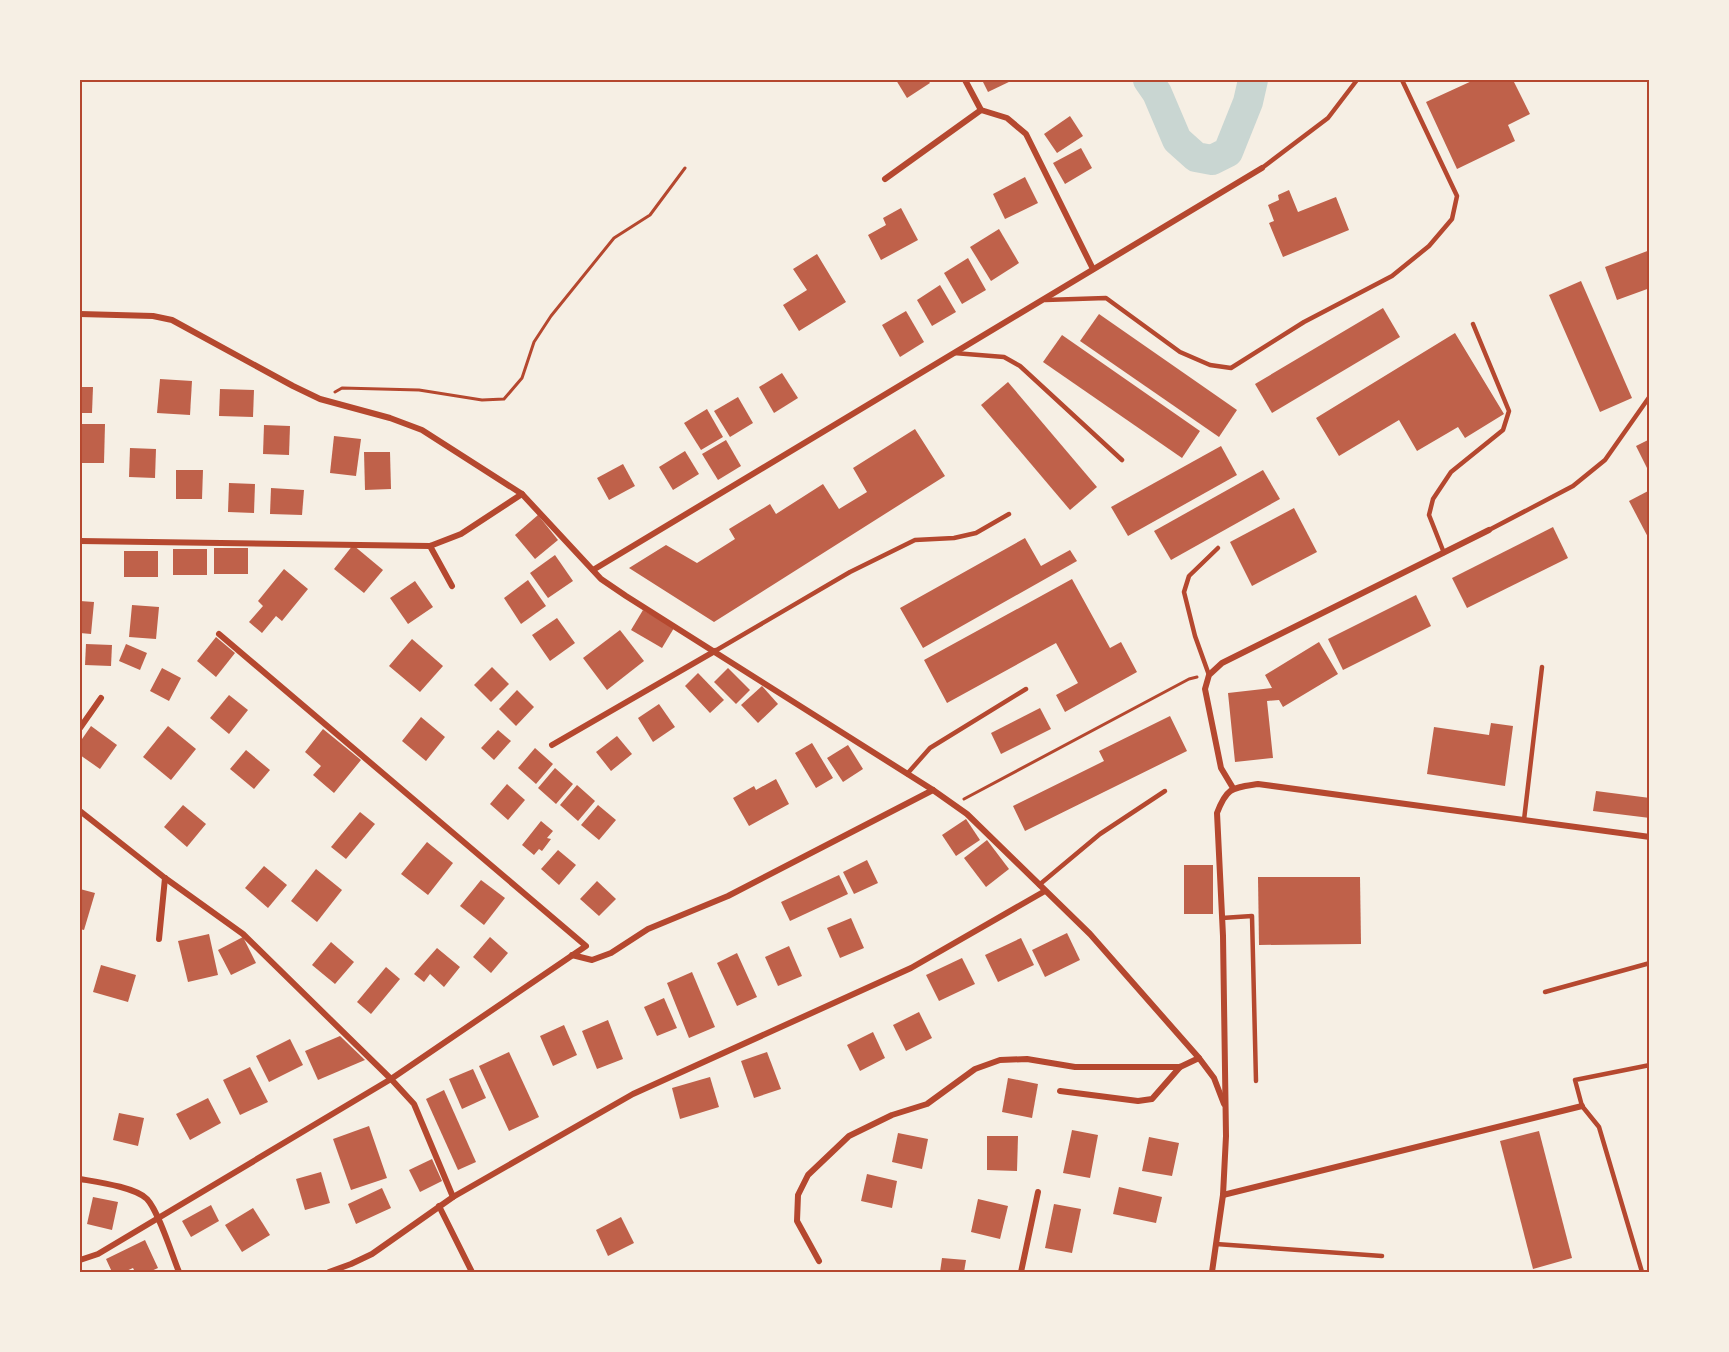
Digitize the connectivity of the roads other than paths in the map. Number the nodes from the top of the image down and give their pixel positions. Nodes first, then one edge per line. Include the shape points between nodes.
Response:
1 (965, 80) edge
2 (1358, 80) edge
3 (1402, 80) edge
4 (981, 110) junction
5 (1262, 168) joint
6 (885, 179) dead end
7 (1093, 269) junction
8 (1042, 300) junction
9 (80, 314) edge
10 (1473, 324) dead end
11 (954, 353) junction
12 (1650, 396) edge
13 (1122, 460) dead end
14 (522, 494) junction
15 (1009, 514) dead end
16 (1489, 530) joint
17 (80, 541) edge
18 (430, 546) junction
19 (1218, 548) dead end
20 (1443, 553) junction
21 (593, 570) junction
22 (452, 586) dead end
23 (219, 634) dead end
24 (715, 651) junction
25 (1542, 667) dead end
26 (1209, 675) junction
27 (1026, 689) dead end
28 (101, 698) dead end
29 (80, 728) edge
30 (552, 745) dead end
31 (907, 774) junction
32 (1233, 788) junction
33 (933, 790) junction
34 (1165, 791) dead end
35 (80, 811) edge
36 (1524, 820) junction
37 (1650, 837) edge
38 (165, 878) junction
39 (1039, 885) junction
40 (1045, 891) junction
41 (1222, 918) junction
42 (159, 939) dead end
43 (572, 955) junction
44 (1650, 963) edge
45 (1545, 992) dead end
46 (1199, 1058) junction
47 (1650, 1065) edge
48 (1180, 1067) junction
49 (391, 1079) junction
50 (1256, 1081) dead end
51 (1060, 1091) dead end
52 (1224, 1104) junction
53 (1582, 1106) junction
54 (80, 1179) edge
55 (1038, 1192) dead end
56 (1223, 1195) junction
57 (453, 1197) junction
58 (439, 1206) junction
59 (158, 1219) junction
60 (1216, 1244) junction
61 (1382, 1256) dead end
62 (80, 1260) edge
63 (819, 1261) dead end
64 (179, 1272) edge
65 (329, 1272) edge
66 (472, 1272) edge
67 (1021, 1272) edge
68 (1212, 1272) edge
69 (1642, 1272) edge

1 - 4 street
2 - 5 lane via 1328,118
3 - 8 lane via 1457,196 1452,219 1430,246 1392,276 1304,322 1231,368 1210,365 1180,352 1106,298
4 - 6 street
4 - 7 street via 1007,118 1026,134
5 - 7 street
7 - 8 street
8 - 11 street
9 - 14 street via 172,320 320,399 422,430
10 - 20 lane via 1509,411 1503,430 1451,472 1433,499 1429,515
11 - 13 lane via 1004,357 1020,366
11 - 21 street
12 - 16 lane via 1605,460 1573,486
14 - 18 street via 461,534
14 - 21 street
15 - 24 lane via 976,533 915,540 850,572
16 - 20 street
17 - 18 street
18 - 22 street
19 - 26 lane via 1189,576 1184,592
20 - 26 street via 1222,663
21 - 24 street via 626,596
23 - 43 street via 586,946
24 - 30 street
24 - 31 street
25 - 36 lane
26 - 32 street via 1205,688 1221,768
27 - 31 lane via 930,748
28 - 29 street
31 - 33 street
32 - 36 street via 1258,784
32 - 41 street via 1223,797 1217,813
33 - 39 street via 967,814
33 - 43 street via 728,896 648,929 611,953 592,960
34 - 39 lane via 1100,834
35 - 38 street
36 - 37 street
38 - 42 street
38 - 49 street via 243,934
39 - 40 street
40 - 46 street via 1090,934
40 - 57 street via 911,968 633,1094
41 - 50 lane via 1252,916
41 - 52 street
43 - 49 street
44 - 45 lane
46 - 48 street
46 - 52 street via 1214,1078
47 - 53 lane via 1575,1080
48 - 51 street via 1152,1099 1138,1101
48 - 63 street via 1075,1067 1027,1059 1000,1060 975,1069 927,1104 892,1115 849,1136 808,1175 798,1195 797,1221
49 - 57 street via 414,1104
49 - 59 street
52 - 56 street
53 - 56 street
53 - 69 lane via 1599,1127
54 - 59 street via 126,1188 146,1198
55 - 67 street
56 - 60 street
57 - 58 street
58 - 65 street via 372,1254
58 - 66 street
59 - 62 street via 98,1254
59 - 64 street
60 - 61 lane
60 - 68 street

